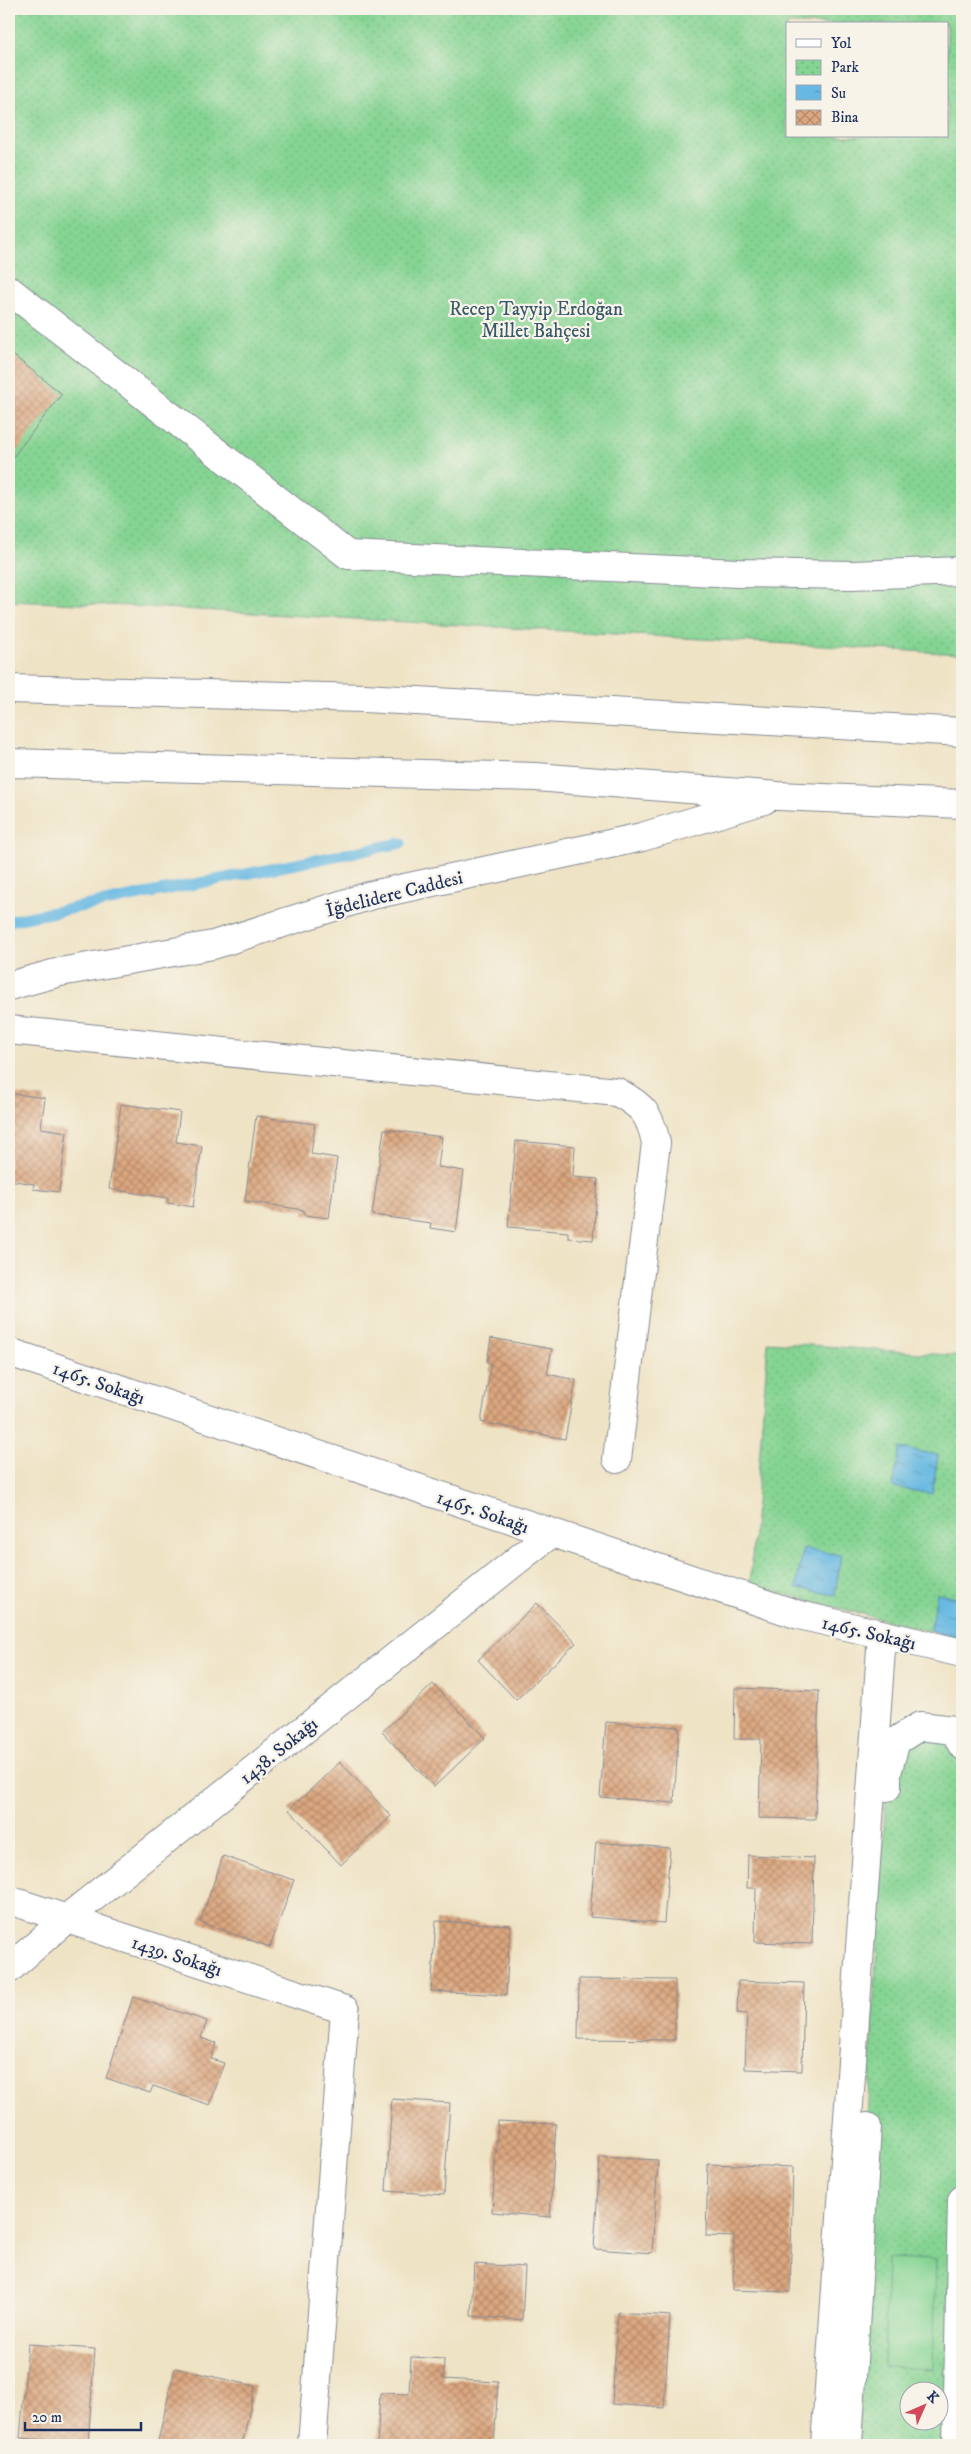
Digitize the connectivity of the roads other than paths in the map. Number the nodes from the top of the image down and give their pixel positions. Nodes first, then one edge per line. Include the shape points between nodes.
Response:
1 (9, 290) edge
2 (962, 571) edge
3 (9, 689) edge
4 (962, 732) edge
5 (9, 763) edge
6 (778, 796) junction
7 (962, 804) edge
8 (9, 986) edge
9 (9, 1030) edge
10 (9, 1352) edge
11 (617, 1459) dead end
12 (550, 1534) junction
13 (882, 1635) junction
14 (962, 1653) edge
15 (962, 1745) edge
16 (9, 1900) edge
17 (66, 1919) junction
18 (9, 1969) edge
19 (962, 2200) edge
20 (312, 2445) edge
21 (826, 2445) edge
22 (848, 2445) edge
23 (957, 2445) edge

1 - 2 street via 348,555 738,573 852,575
3 - 4 street via 364,698
5 - 6 street via 536,777
6 - 7 street
6 - 8 street, İğdelidere Caddesi via 642,837 372,895 213,945 60,972
9 - 11 street via 617,1092 634,1102 651,1120 656,1143
10 - 12 street, 1465. Sokağı
12 - 13 street, 1465. Sokağı via 798,1616
12 - 17 street, 1438. Sokağı
13 - 14 street, 1465. Sokağı
13 - 21 street
15 - 22 street via 954,1730 920,1726 896,1741 887,1773
16 - 17 street, 1439. Sokağı
17 - 18 street, 1438. Sokağı
17 - 20 street, 1439. Sokağı via 345,2010
19 - 23 street

